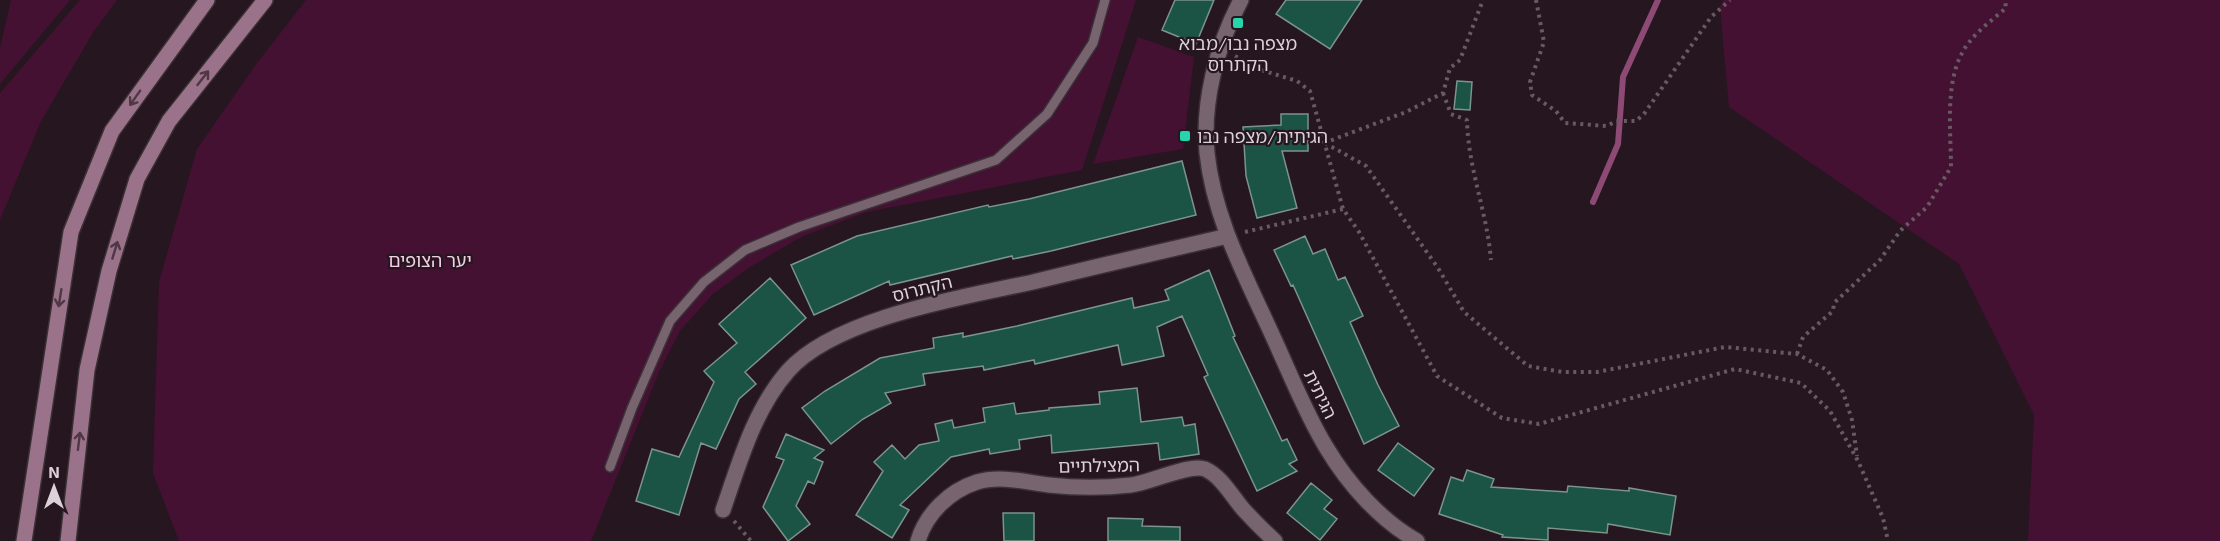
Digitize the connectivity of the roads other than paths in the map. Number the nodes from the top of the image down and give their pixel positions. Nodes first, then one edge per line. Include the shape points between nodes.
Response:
1 (207, 0) edge
2 (265, 0) edge
3 (1105, 0) edge
4 (1241, 0) edge
5 (1228, 236) junction
6 (610, 467) dead end
7 (723, 510) road end
8 (1393, 535) edge
9 (24, 541) edge
10 (68, 541) edge
11 (918, 541) edge
12 (1275, 541) edge
13 (1417, 541) edge

1 -> 9 main road via 112,131 71,232
10 -> 2 main road via 87,370 109,272 137,178 169,120
3 - 6 lane via 1093,43 1047,114 996,160 799,227 745,250 704,282 670,321
4 - 5 street, הגיתית via 1221,48 1207,118 1207,154
5 - 7 street, הקתרוס via 904,311 841,336 790,369 769,395
5 - 8 street, הגיתית via 1326,447
8 - 13 street, הגיתית
11 - 12 street, המצילתיים via 922,527 938,506 977,482 996,479 1080,488 1147,484 1192,467 1205,469 1218,479

